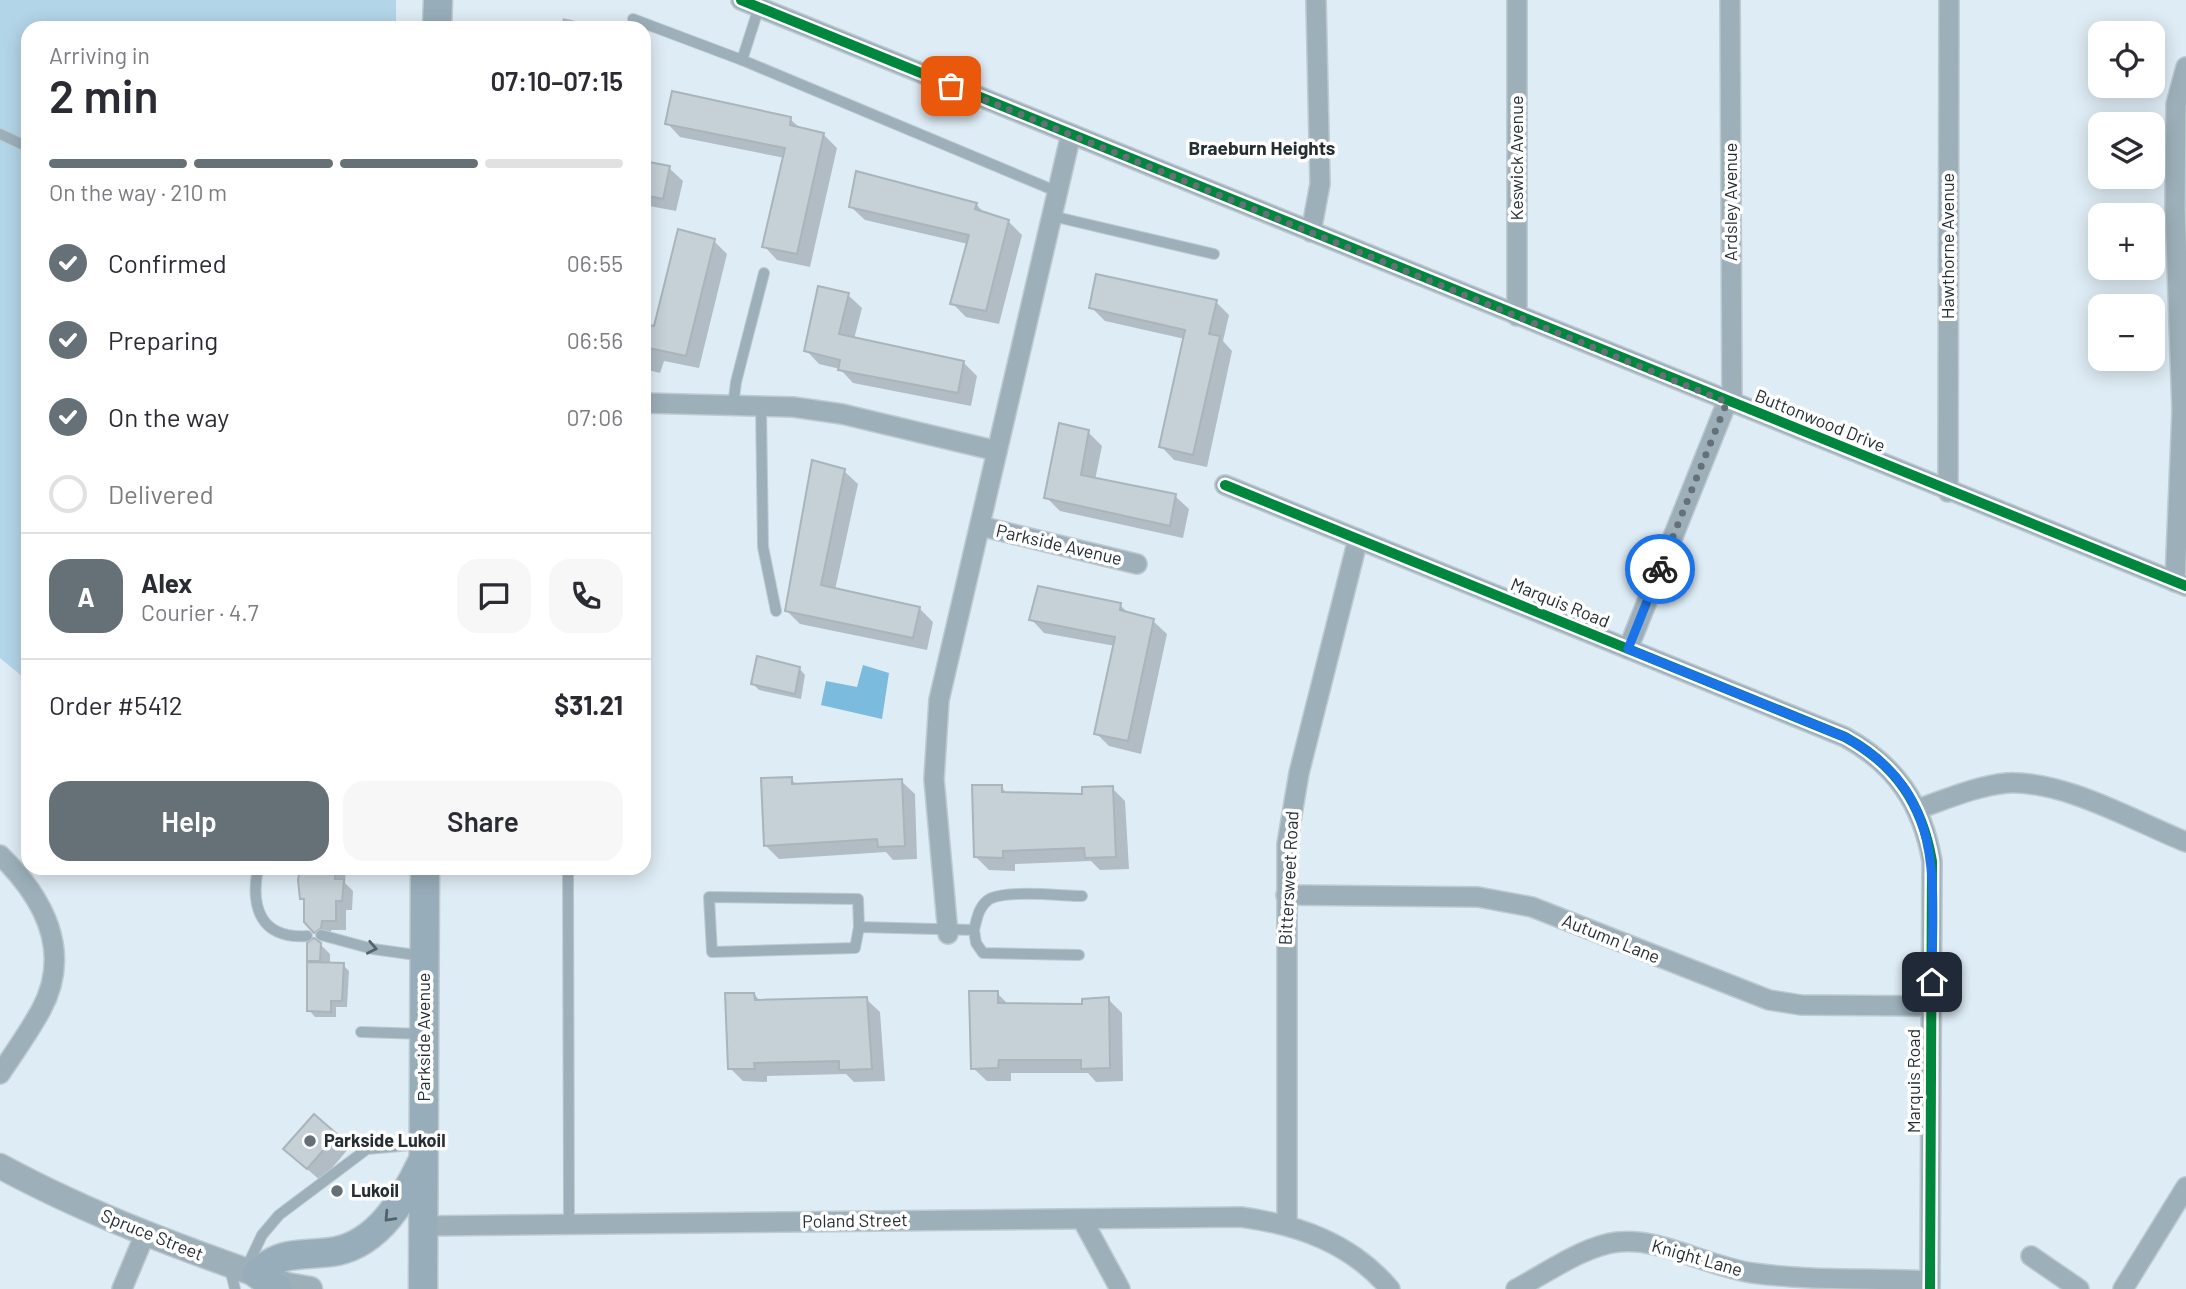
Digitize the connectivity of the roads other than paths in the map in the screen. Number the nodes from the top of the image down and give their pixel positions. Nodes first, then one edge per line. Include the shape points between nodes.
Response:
1 (1316, 0) edge
2 (1517, 0) edge
3 (1730, 0) edge
4 (1949, 0) edge
5 (750, 4) edge
6 (633, 19) dead end
7 (638, 21) edge
8 (651, 26) edge
9 (743, 60) junction
10 (2186, 67) edge
11 (0, 134) edge
12 (1071, 134) junction
13 (21, 144) edge
14 (1058, 192) junction
15 (2181, 211) edge
16 (1052, 216) junction
17 (1311, 232) junction
18 (1214, 254) dead end
19 (764, 273) dead end
20 (1517, 316) junction
21 (651, 403) edge
22 (1729, 403) junction
23 (733, 406) junction
24 (761, 407) junction
25 (997, 451) junction
26 (1225, 485) dead end
27 (1948, 492) junction
28 (980, 526) junction
29 (1358, 539) junction
30 (1137, 564) dead end
31 (2180, 584) edge
32 (776, 611) dead end
33 (1628, 649) junction
34 (1918, 809) junction
35 (2186, 842) edge
36 (0, 855) edge
37 (257, 875) edge
38 (425, 875) edge
39 (568, 875) edge
40 (1286, 895) junction
41 (1082, 896) dead end
42 (859, 928) junction
43 (974, 930) junction
44 (948, 931) junction
45 (321, 935) dead end
46 (307, 936) dead end
47 (1079, 955) dead end
48 (424, 957) junction
49 (1932, 1006) junction
50 (361, 1032) dead end
51 (424, 1034) junction
52 (0, 1074) edge
53 (423, 1151) junction
54 (0, 1166) edge
55 (2186, 1187) edge
56 (1082, 1219) junction
57 (569, 1224) junction
58 (1287, 1224) junction
59 (423, 1226) junction
60 (145, 1234) junction
61 (2031, 1256) dead end
62 (249, 1277) edge
63 (1930, 1285) edge
64 (122, 1289) edge
65 (310, 1289) edge
66 (423, 1289) edge
67 (1120, 1289) edge
68 (1390, 1289) edge
69 (1516, 1289) edge
70 (2079, 1289) edge
71 (2123, 1289) edge

1 - 17 street via 1320,184
2 - 20 street, Keswick Avenue
3 - 22 street, Ardsley Avenue
4 - 27 street, Hawthorne Avenue
5 - 9 lane
5 - 12 street, Buttonwood Drive
6 - 7 lane
8 - 9 lane
9 - 14 lane
10 - 15 street via 2176,104
11 - 13 lane
12 - 14 street
12 - 17 street, Buttonwood Drive
14 - 16 street
15 - 31 street
16 - 18 lane
16 - 25 street
17 - 20 street, Buttonwood Drive
19 - 23 lane
20 - 22 street, Buttonwood Drive
21 - 23 street
22 - 27 street, Buttonwood Drive
22 - 33 street
23 - 24 street
24 - 25 street via 842,414
24 - 32 lane via 762,547
25 - 28 street
26 - 29 street, Marquis Road
27 - 31 street, Buttonwood Drive
28 - 30 street, Parkside Avenue
28 - 44 street via 939,700 934,740
29 - 33 street, Marquis Road
29 - 40 street, Bittersweet Road via 1293,798
33 - 34 street, Marquis Road via 1845,737 1888,766
34 - 35 street via 1980,788 2035,784
34 - 49 street, Marquis Road via 1932,861
36 - 52 street via 36,894 47,916 54,961 42,1009
37 - 46 lane via 253,892 257,910 276,932
38 - 48 main road, Parkside Avenue
39 - 57 lane
40 - 49 street, Autumn Lane via 1505,900 1769,1000 1801,1005
40 - 58 street, Bittersweet Road
41 - 43 lane via 1003,895 989,899 978,912
42 - 42 lane via 855,948 712,952 709,897 858,899
42 - 44 lane
43 - 44 lane
43 - 47 lane via 983,953
45 -> 48 lane
48 - 51 main road, Parkside Avenue
49 - 63 street, Marquis Road
50 - 51 lane
51 - 53 main road, Parkside Avenue
53 - 59 main road, Parkside Avenue
53 -> 62 main road via 407,1193 389,1218 366,1237 339,1251 269,1261
53 - 62 lane via 367,1149 279,1215 262,1235
54 - 60 street, Spruce Street
55 - 71 street
56 - 57 street, Poland Street
56 - 58 street, Poland Street via 1241,1217
56 - 67 street
57 - 59 street, Poland Street
58 - 68 street, Poland Street via 1358,1258
59 - 66 main road, Parkside Avenue
60 - 62 street, Spruce Street
60 - 64 street
61 - 70 street
62 - 65 street, Spruce Street
63 - 69 street, Knight Lane via 1755,1274 1633,1241 1595,1248

